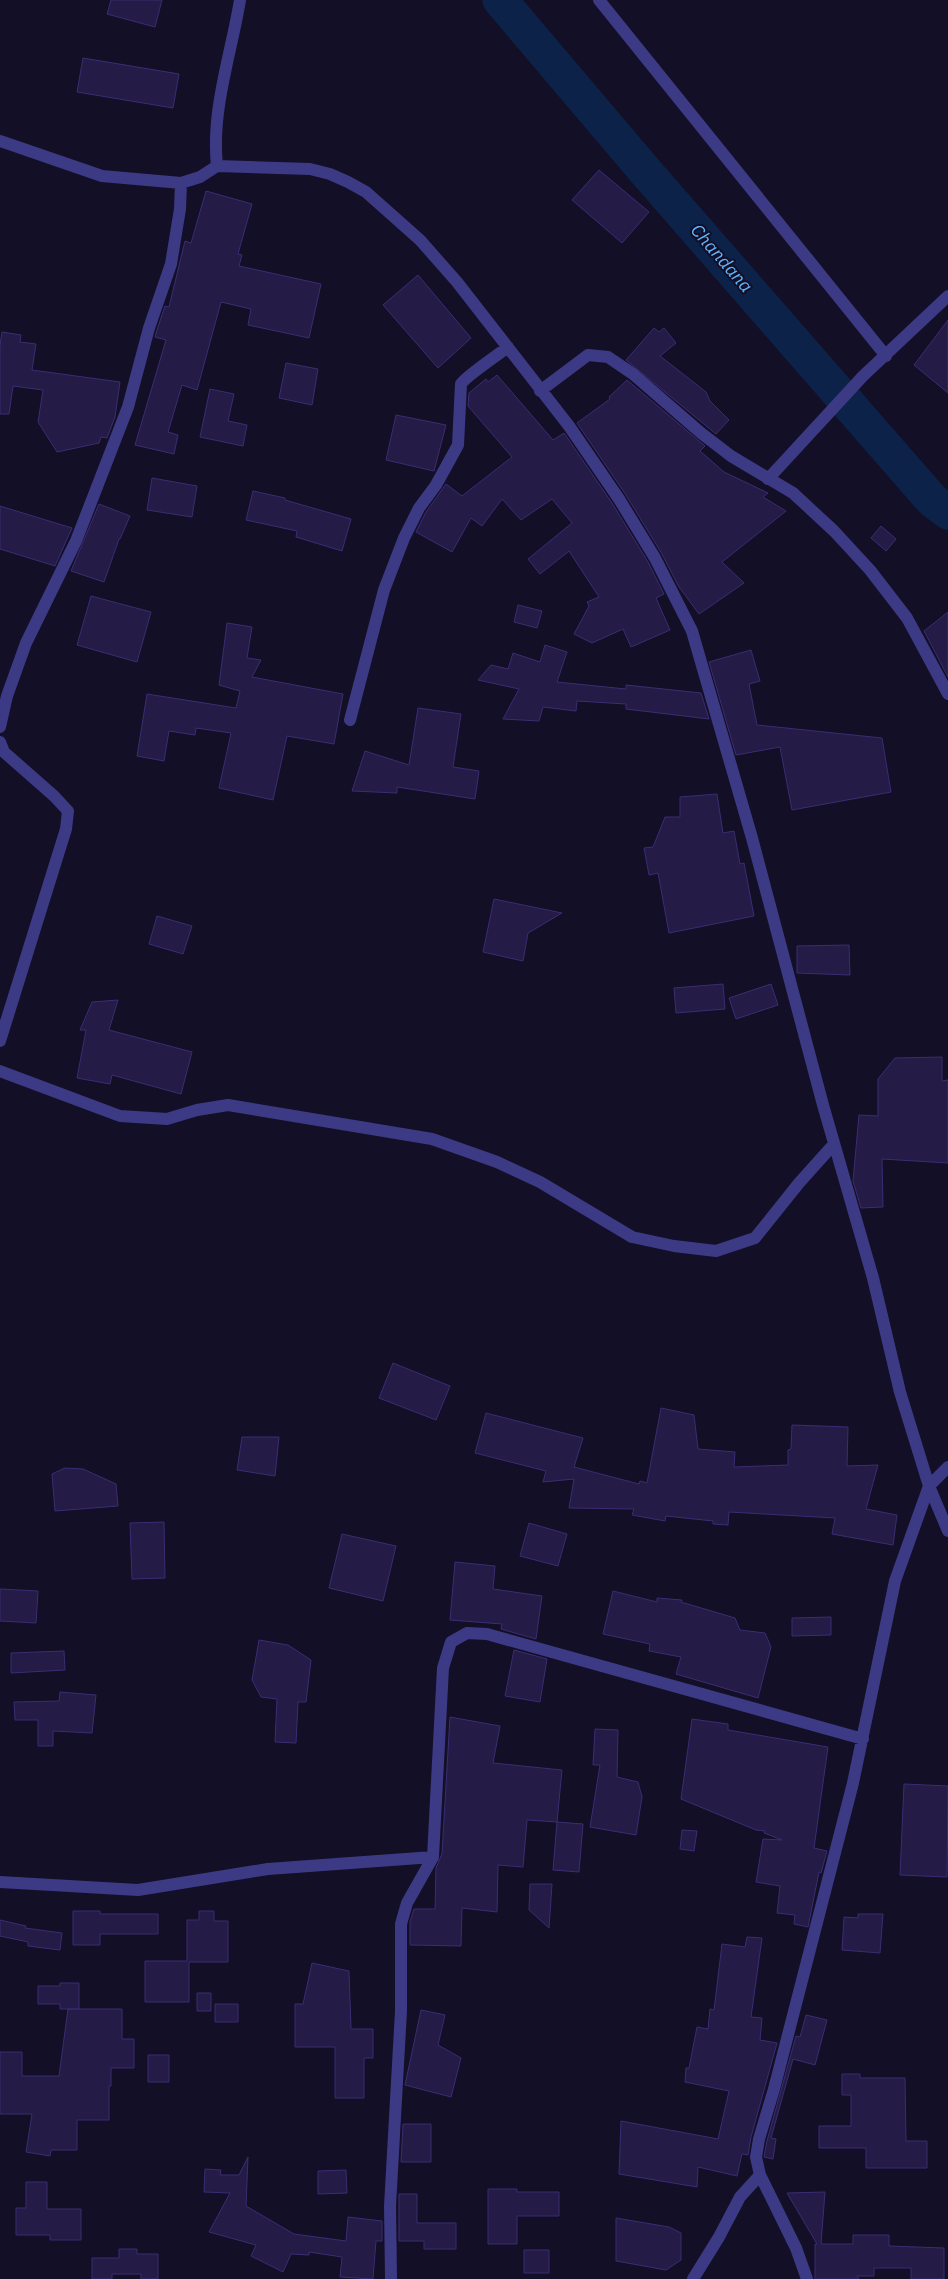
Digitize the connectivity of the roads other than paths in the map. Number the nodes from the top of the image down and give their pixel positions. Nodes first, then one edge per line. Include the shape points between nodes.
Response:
1 (240, 0) edge
2 (599, 0) edge
3 (0, 141) edge
4 (217, 166) junction
5 (181, 182) junction
6 (948, 296) edge
7 (508, 347) junction
8 (886, 356) junction
9 (540, 390) junction
10 (768, 478) junction
11 (948, 694) edge
12 (350, 720) dead end
13 (0, 726) edge
14 (0, 742) edge
15 (0, 1041) edge
16 (0, 1071) edge
17 (834, 1144) junction
18 (948, 1467) edge
19 (929, 1486) junction
20 (948, 1531) edge
21 (863, 1739) junction
22 (433, 1856) junction
23 (0, 1882) edge
24 (760, 2175) junction
25 (391, 2278) dead end
26 (693, 2279) edge
27 (807, 2279) edge

1 - 4 street via 214,142
2 - 8 street
3 - 5 street via 102,176
4 - 5 street via 200,177
4 - 7 street via 310,169 366,192 420,240 458,282
5 - 13 street via 171,264 128,407 76,541 26,643
6 - 8 street
7 - 9 street
7 - 12 street via 461,384 458,444 404,538 384,590
8 - 10 street via 863,376
9 - 10 street via 588,355 608,356 731,456
9 - 17 street via 569,426 618,499 655,558 692,631 752,838
10 - 11 street via 793,493 870,570 907,618
14 - 15 street via 4,752 68,811 66,830
16 - 17 street via 120,1116 167,1119 228,1105 432,1139 497,1162 540,1182 632,1237 716,1251 755,1238
17 - 19 street via 873,1278 900,1392
18 - 19 street
19 - 20 street
19 - 21 street via 895,1582
21 - 22 street via 487,1634 466,1633 451,1642 444,1668
21 - 24 street via 774,2089 758,2139 756,2157
22 - 23 street via 268,1869 138,1890
22 - 25 street via 407,1903 401,1924 401,2011 390,2206
24 - 26 street via 740,2197
24 - 27 street via 796,2248

